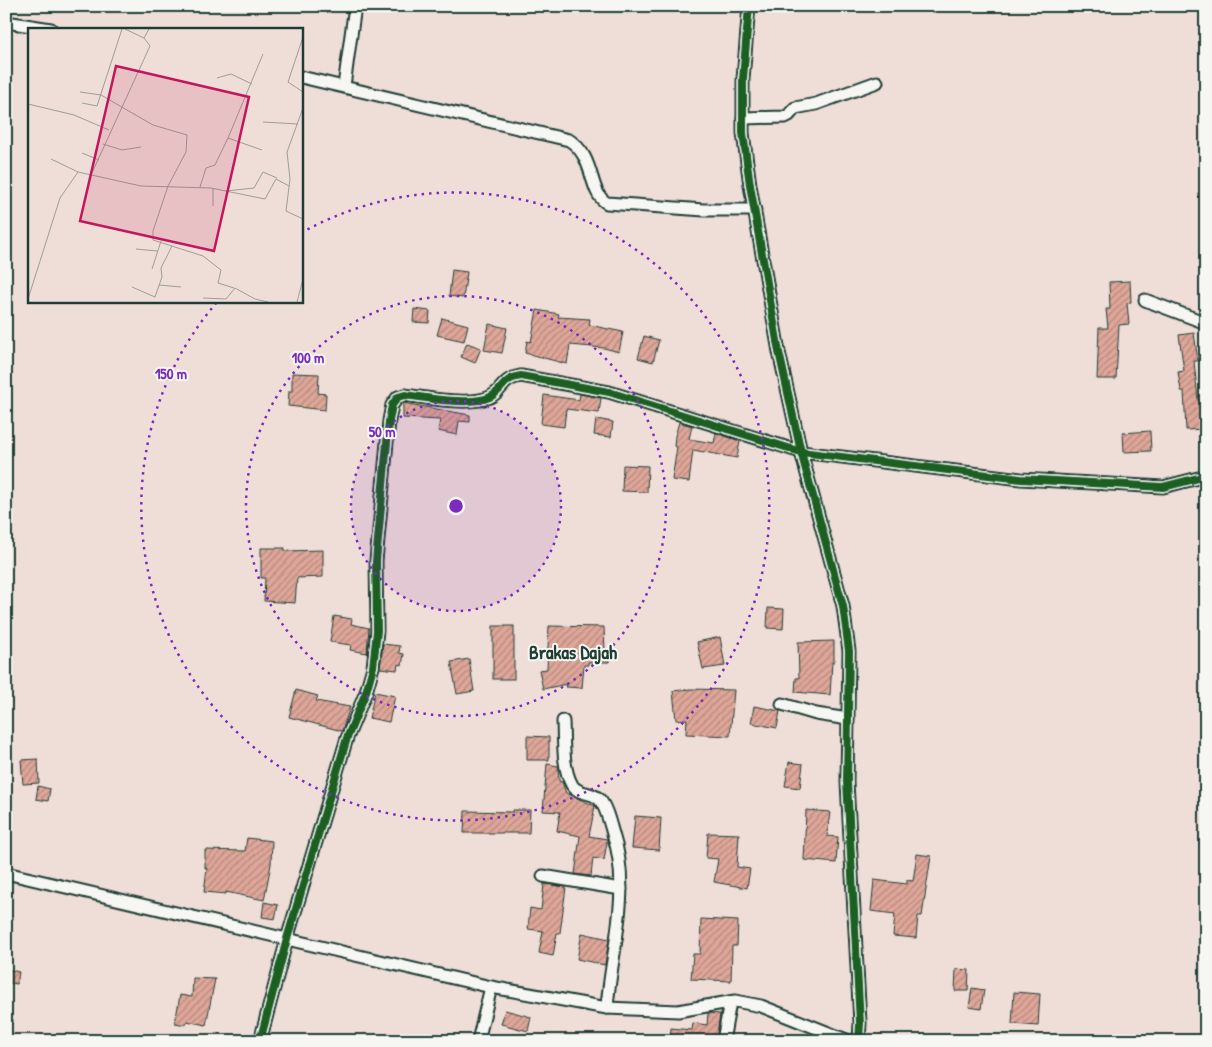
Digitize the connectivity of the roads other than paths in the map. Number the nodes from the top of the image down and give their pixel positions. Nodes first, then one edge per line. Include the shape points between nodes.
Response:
1 (355, 6) edge
2 (739, 6) edge
3 (749, 12) edge
4 (6, 22) edge
5 (45, 28) edge
6 (302, 78) edge
7 (877, 82) dead end
8 (344, 86) junction
9 (743, 118) junction
10 (754, 210) junction
11 (1145, 300) dead end
12 (1206, 324) edge
13 (801, 452) junction
14 (1206, 476) edge
15 (782, 704) dead end
16 (848, 719) junction
17 (563, 721) dead end
18 (6, 873) edge
19 (543, 876) dead end
20 (621, 888) junction
21 (287, 939) junction
22 (491, 987) junction
23 (730, 1002) junction
24 (607, 1008) junction
25 (260, 1041) edge
26 (478, 1041) edge
27 (723, 1041) edge
28 (849, 1041) edge
29 (858, 1041) edge

1 - 8 street
2 - 3 street
3 - 9 street
4 - 5 street
6 - 8 street
7 - 9 street via 816,104 795,108 789,116
8 - 10 street via 569,140 586,157 598,197 607,203
9 - 10 street
10 - 13 street
11 - 12 street
13 - 14 street via 1021,479 1163,487
13 - 16 street via 844,606 849,651
13 - 21 street via 609,392 521,376 508,379 493,396 479,401 404,395 395,398 389,421 376,561 377,631 373,667 346,738
15 - 16 street
16 - 29 street via 847,782 860,1023
17 - 20 street via 565,757 572,785 578,791 595,796 602,804 614,836
18 - 21 street
19 - 20 street
20 - 24 street via 620,920 609,974
21 - 22 street
21 - 25 street
22 - 24 street
22 - 26 street
23 - 24 street via 678,1011
23 - 27 street
23 - 28 street via 761,1006

